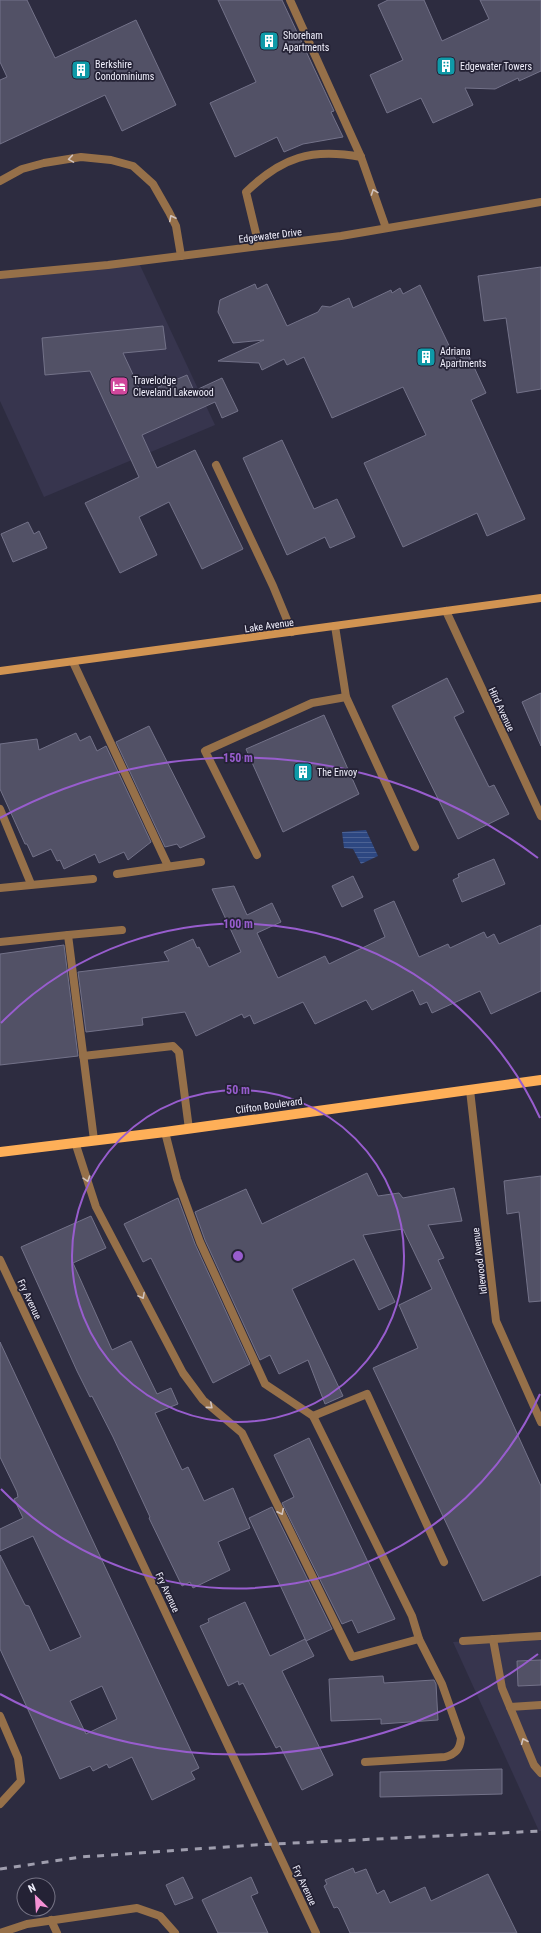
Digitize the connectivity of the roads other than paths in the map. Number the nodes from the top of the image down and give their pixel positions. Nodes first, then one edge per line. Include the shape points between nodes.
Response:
1 (290, 0) edge
2 (361, 157) junction
3 (0, 181) edge
4 (541, 202) edge
5 (386, 228) junction
6 (259, 246) junction
7 (181, 256) junction
8 (0, 275) edge
9 (216, 465) dead end
10 (541, 598) edge
11 (446, 611) junction
12 (335, 626) junction
13 (292, 632) junction
14 (73, 662) junction
15 (0, 671) edge
16 (346, 697) junction
17 (0, 809) edge
18 (541, 816) edge
19 (416, 847) dead end
20 (257, 854) dead end
21 (201, 862) dead end
22 (168, 866) junction
23 (117, 874) dead end
24 (93, 878) dead end
25 (31, 884) junction
26 (0, 888) edge
27 (122, 930) dead end
28 (68, 935) junction
29 (0, 942) edge
30 (83, 1056) junction
31 (541, 1080) edge
32 (470, 1090) junction
33 (189, 1128) junction
34 (164, 1132) junction
35 (94, 1140) junction
36 (75, 1142) junction
37 (0, 1152) edge
38 (0, 1260) edge
39 (313, 1416) junction
40 (541, 1422) edge
41 (444, 1562) dead end
42 (541, 1636) edge
43 (419, 1639) junction
44 (493, 1639) junction
45 (463, 1641) dead end
46 (541, 1705) edge
47 (510, 1707) junction
48 (0, 1716) edge
49 (365, 1762) dead end
50 (541, 1773) edge
51 (0, 1804) edge
52 (52, 1920) junction
53 (0, 1933) edge
54 (58, 1933) edge
55 (175, 1933) edge
56 (316, 1933) edge

1 - 2 street
5 -> 2 street
2 - 6 street via 323,152 282,164 262,176 246,192
7 -> 3 street via 176,226 169,212 153,184 134,166 111,160 81,157 22,169
4 - 5 street, Edgewater Drive
5 - 6 street, Edgewater Drive
6 - 7 street, Edgewater Drive
7 - 8 street, Edgewater Drive
9 - 13 street
10 - 11 street, Lake Avenue
11 - 12 street, Lake Avenue
11 - 18 street, Hird Avenue
12 - 13 street, Lake Avenue
12 - 16 street
13 - 14 street, Lake Avenue
14 - 15 street, Lake Avenue
14 - 22 street
16 - 19 street
16 - 20 street via 312,703 205,752
17 - 25 street
21 - 22 street
22 - 23 street
24 - 25 street
25 - 26 street
27 - 28 street
28 - 29 street
28 - 30 street
30 - 33 street via 173,1046 176,1048 179,1052
30 - 35 street
31 - 32 main road, Clifton Boulevard
32 - 33 main road, Clifton Boulevard
32 - 40 street, Idlewood Avenue via 496,1321
33 - 34 main road, Clifton Boulevard
34 - 35 main road, Clifton Boulevard
34 - 39 street via 200,1242 265,1384
35 - 36 main road, Clifton Boulevard
36 - 37 main road, Clifton Boulevard
36 -> 43 street via 96,1207 183,1373 203,1400 242,1433 352,1657
38 - 56 street, Fry Avenue
39 - 41 street via 367,1394
39 - 43 street via 412,1616
42 - 44 street
43 - 49 street via 442,1684 461,1738 460,1746 454,1754 445,1757
44 - 45 street
44 - 47 street via 502,1688
46 - 47 street
50 -> 47 street via 534,1765
48 - 51 street via 18,1758 21,1781
52 - 53 street via 27,1924
52 - 54 street
52 - 55 street via 137,1908 160,1916

